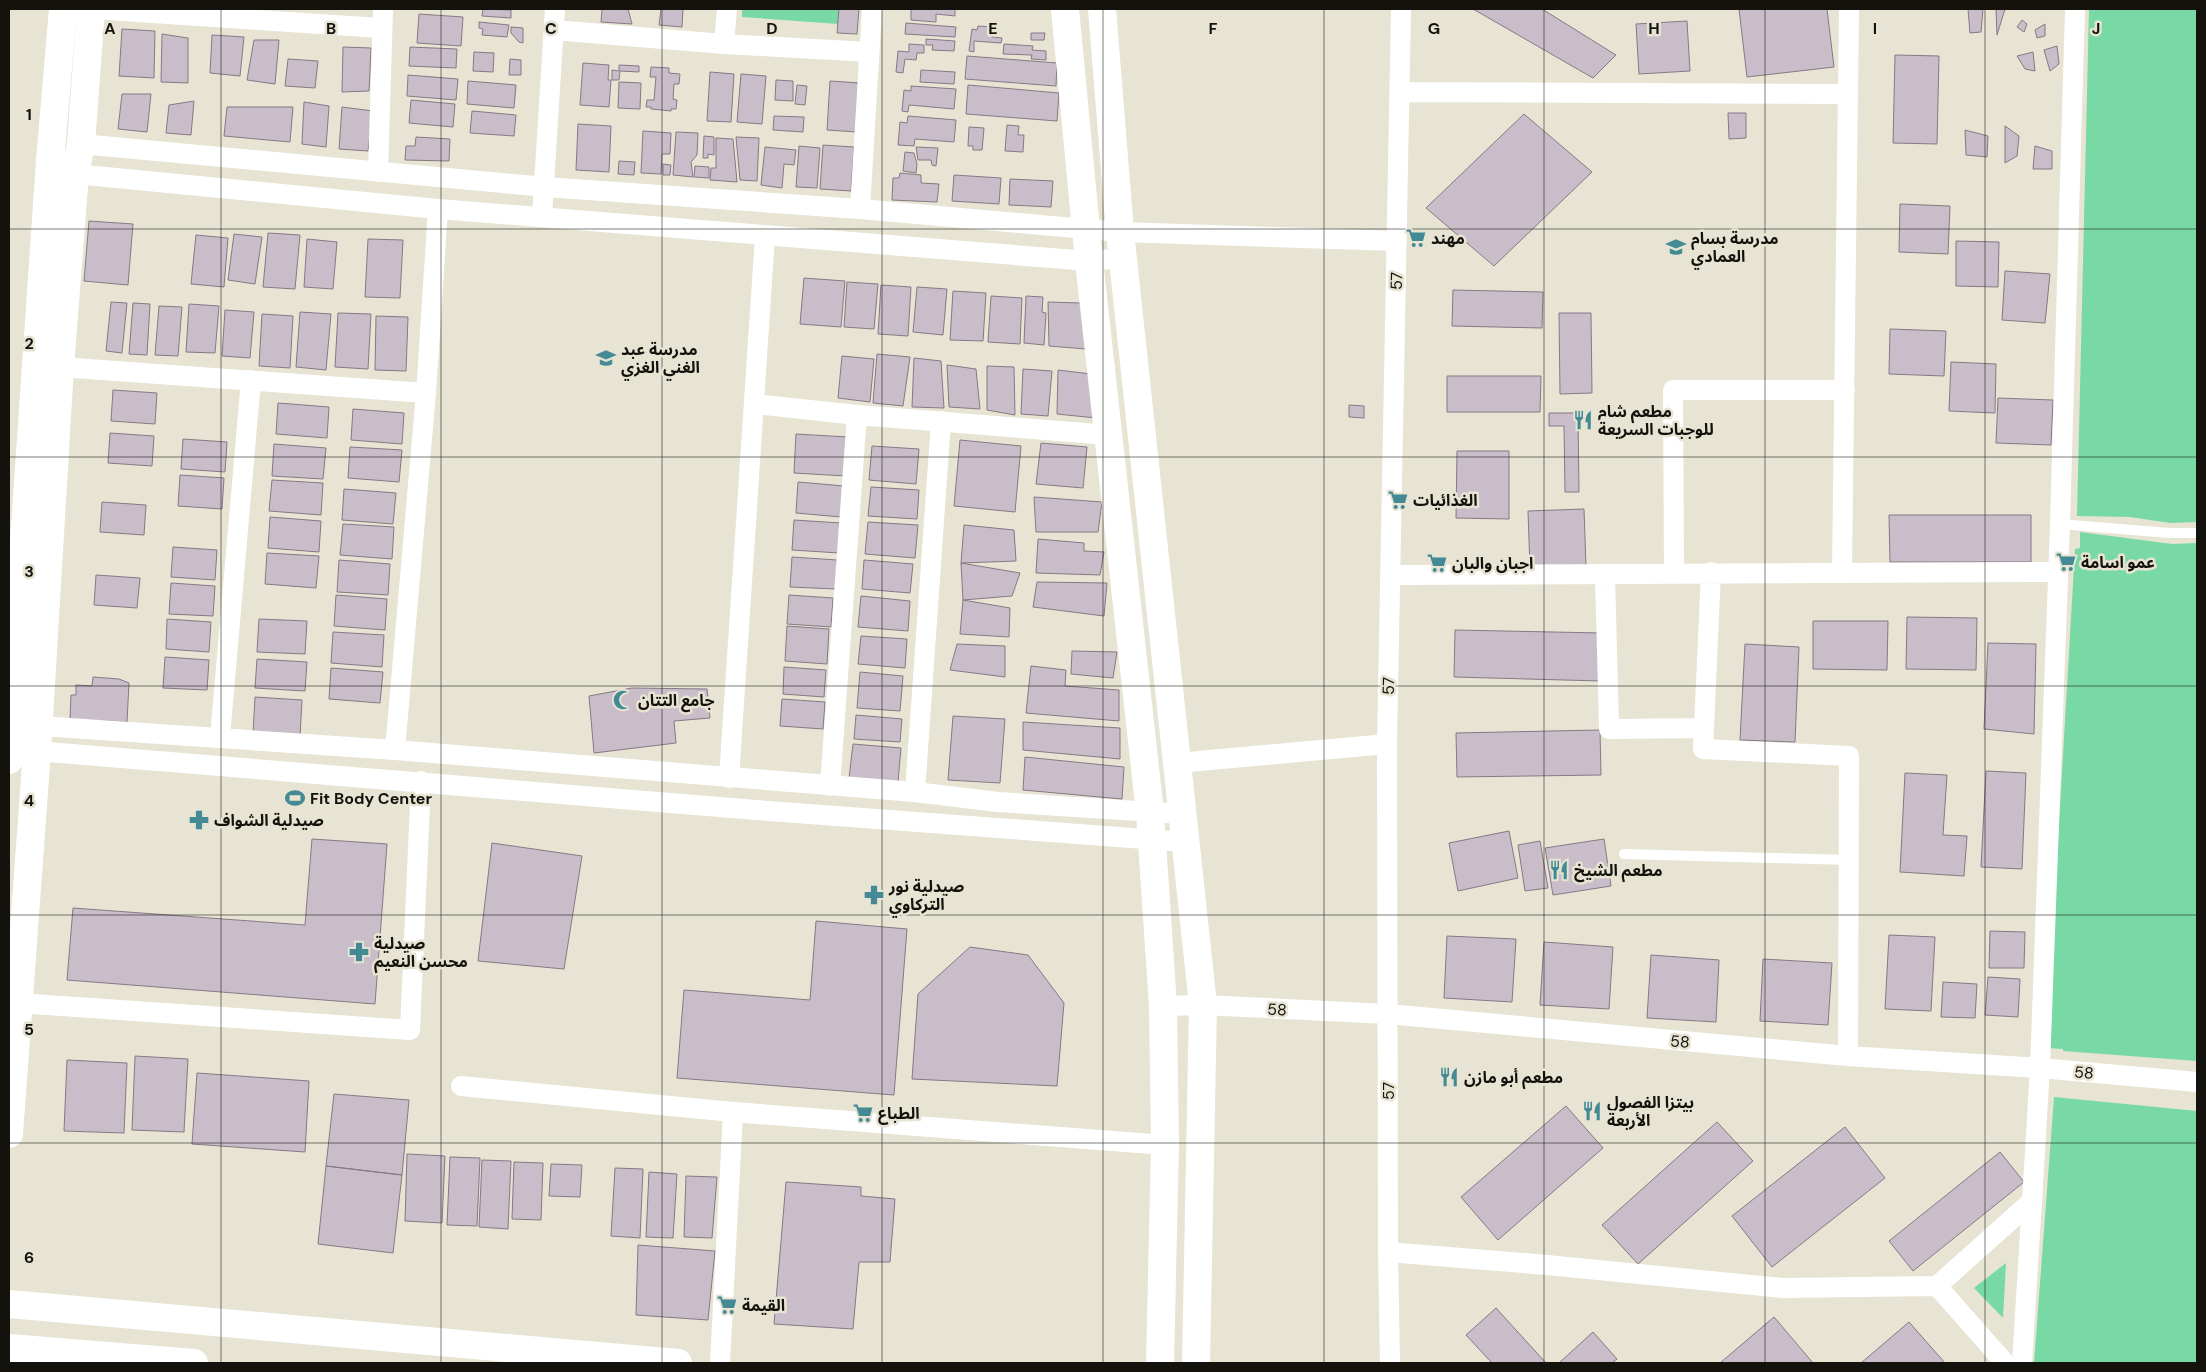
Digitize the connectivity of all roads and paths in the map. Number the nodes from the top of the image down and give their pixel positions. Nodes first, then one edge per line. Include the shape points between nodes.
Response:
1 (63, 9) edge
2 (91, 9) edge
3 (555, 9) edge
4 (727, 9) edge
5 (872, 9) edge
6 (1065, 9) edge
7 (1102, 9) edge
8 (1401, 9) edge
9 (1849, 9) edge
10 (2075, 9) edge
11 (272, 15) edge
12 (382, 18) edge
13 (554, 30) junction
14 (724, 44) junction
15 (869, 52) junction
16 (1400, 92) junction
17 (1848, 94) junction
18 (81, 144) junction
19 (378, 172) junction
20 (75, 174) junction
21 (545, 187) junction
22 (438, 209) junction
23 (860, 209) junction
24 (542, 216) junction
25 (1086, 228) junction
26 (765, 236) junction
27 (1397, 241) junction
28 (1122, 245) junction
29 (1090, 261) junction
30 (60, 367) junction
31 (251, 380) junction
32 (1845, 390) junction
33 (426, 392) junction
34 (755, 404) junction
35 (857, 415) junction
36 (942, 421) junction
37 (1110, 436) junction
38 (2060, 524) junction
39 (2197, 533) edge
40 (1842, 571) junction
41 (1711, 572) junction
42 (2057, 572) junction
43 (1674, 573) junction
44 (1606, 574) junction
45 (1390, 575) junction
46 (1704, 728) junction
47 (220, 737) junction
48 (38, 739) junction
49 (9, 741) edge
50 (1387, 744) junction
51 (395, 750) junction
52 (1177, 763) junction
53 (729, 778) junction
54 (422, 782) junction
55 (830, 786) junction
56 (915, 792) junction
57 (1150, 812) junction
58 (1183, 814) junction
59 (1152, 840) junction
60 (1185, 842) junction
61 (1624, 854) dead end
62 (1849, 860) junction
63 (18, 1002) junction
64 (1203, 1005) junction
65 (1163, 1006) junction
66 (1388, 1014) junction
67 (1848, 1056) junction
68 (2040, 1068) junction
69 (2197, 1082) edge
70 (461, 1086) dead end
71 (733, 1112) junction
72 (9, 1134) edge
73 (1165, 1145) junction
74 (2032, 1201) junction
75 (1388, 1252) junction
76 (1937, 1286) junction
77 (9, 1304) edge
78 (9, 1348) edge
79 (194, 1363) edge
80 (678, 1363) edge
81 (720, 1363) edge
82 (1160, 1363) edge
83 (1196, 1363) edge
84 (1390, 1363) edge
85 (2005, 1363) edge
86 (2022, 1363) edge

1 - 49 main road
2 - 11 street
2 - 18 main road
3 - 13 street
4 - 14 street
5 - 15 street
6 - 25 main road
7 - 28 main road
8 - 16 street, 57
9 - 17 street
10 - 38 street
11 - 12 street
12 - 19 street
13 - 14 street
13 - 21 street
14 - 15 street
15 - 23 street
16 - 17 street
16 - 27 street, 57
17 - 32 street
18 - 19 street
18 - 20 main road
19 - 21 street
20 - 22 street
20 - 30 main road
21 - 23 street
21 - 24 street
22 - 24 street
22 - 33 street
23 - 25 street
24 - 26 street
25 - 28 street
25 - 29 main road
26 - 29 street
26 - 34 street
27 - 28 street
27 - 45 street, 57
28 - 29 street
28 - 52 main road
29 - 37 main road
30 - 31 street
30 - 48 main road
31 - 33 street
31 - 47 street
32 - 40 street
32 - 43 street via 1673,390
33 - 51 street
34 - 35 street
34 - 53 street
35 - 36 street
35 - 55 street
36 - 37 street
36 - 56 street
37 - 57 main road
38 - 39 lane
38 - 42 street
40 - 41 street
40 - 42 street
41 - 43 street
41 - 46 street
42 - 68 street
43 - 44 street
44 - 45 street
44 - 46 street via 1609,729
45 - 50 street, 57
46 - 62 street via 1703,749 1849,756
47 - 48 street
47 - 51 street
48 - 49 street
48 - 54 street
48 - 63 main road
50 - 52 street
50 - 66 street, 57
51 - 53 street
52 - 58 main road
53 - 55 street
54 - 59 street
54 - 63 street via 410,1030
55 - 56 street
56 - 57 street via 998,802
57 - 58 street
57 - 59 main road
58 - 60 main road
59 - 60 street
59 - 65 main road
60 - 64 main road
61 - 62 lane
62 - 67 street
63 - 72 main road
64 - 65 street, 58
64 - 66 street, 58
64 - 83 main road
65 - 73 main road
66 - 67 street, 58
66 - 75 street, 57
67 - 68 street, 58
68 - 69 street, 58
68 - 74 street
70 - 71 street
71 - 73 street
71 - 81 street
73 - 82 main road
74 - 76 street
74 - 86 street
75 - 76 street via 1782,1288
75 - 84 street, 57
76 - 85 street
77 - 80 main road
78 - 79 main road

